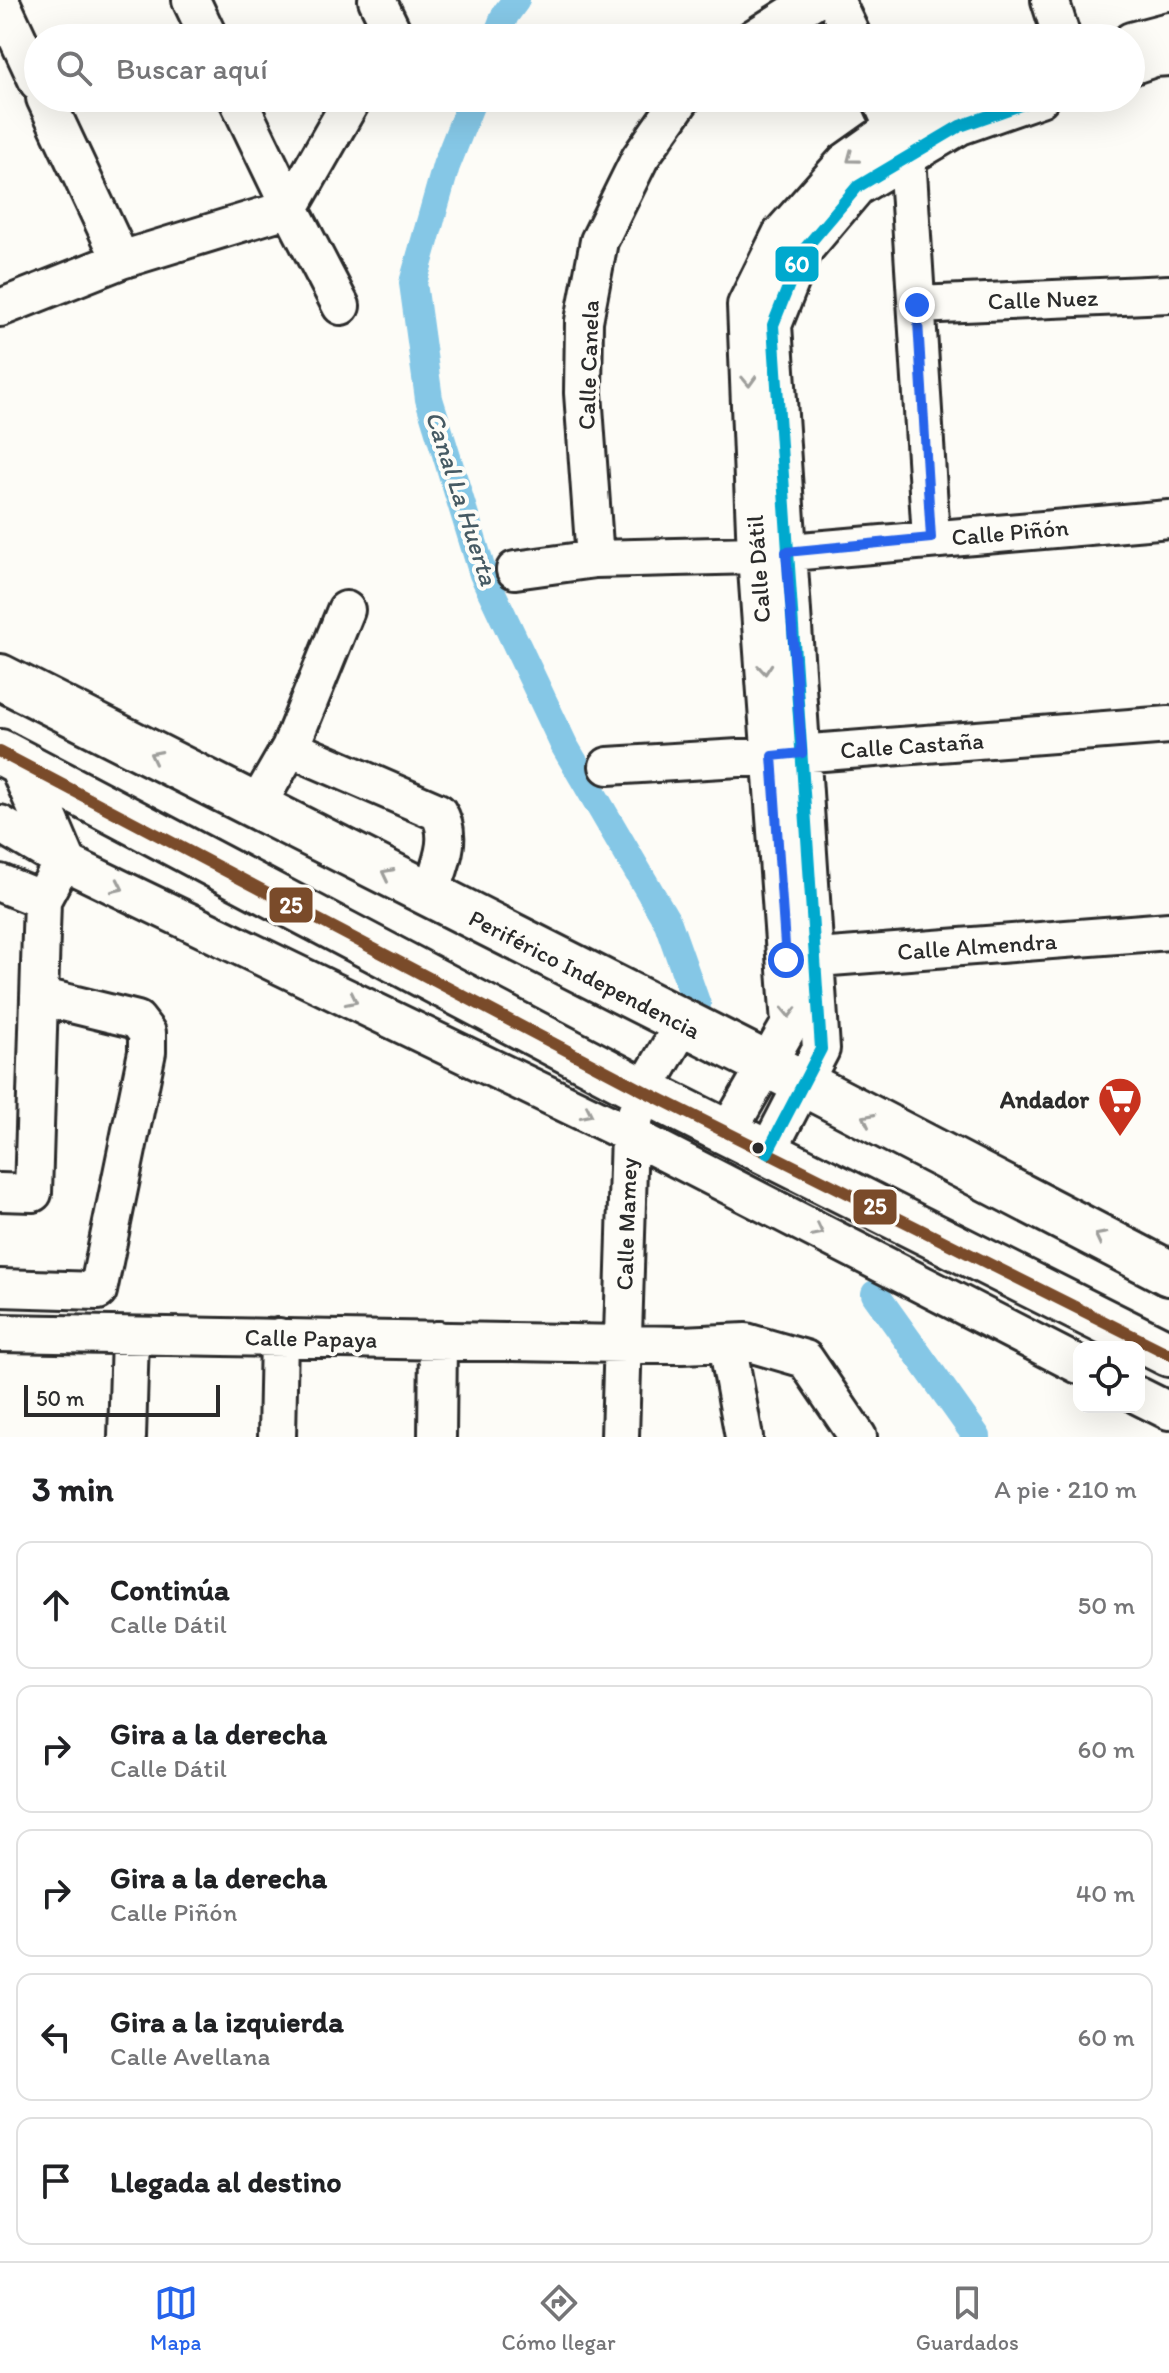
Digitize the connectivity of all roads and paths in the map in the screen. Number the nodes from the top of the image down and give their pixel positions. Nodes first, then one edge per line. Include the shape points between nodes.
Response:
1 (0, 0) edge
2 (191, 0) edge
3 (377, 0) edge
4 (814, 0) edge
5 (835, 0) edge
6 (1050, 0) edge
7 (202, 24) edge
8 (389, 24) edge
9 (776, 24) edge
10 (846, 24) edge
11 (1058, 24) edge
12 (1169, 31) edge
13 (1145, 37) edge
14 (24, 52) edge
15 (1169, 57) edge
16 (1145, 61) edge
17 (52, 112) edge
18 (244, 112) edge
19 (345, 112) edge
20 (672, 112) edge
21 (935, 112) edge
22 (1000, 112) edge
23 (893, 128) edge
24 (290, 208) junction
25 (121, 260) junction
26 (1169, 294) edge
27 (917, 305) junction
28 (341, 306) dead end
29 (0, 308) edge
30 (1169, 519) edge
31 (931, 538) junction
32 (771, 554) junction
33 (595, 559) junction
34 (515, 570) dead end
35 (346, 610) dead end
36 (0, 677) edge
37 (1169, 725) edge
38 (290, 748) junction
39 (787, 755) junction
40 (10, 758) edge
41 (608, 766) dead end
42 (256, 807) junction
43 (0, 824) edge
44 (63, 861) junction
45 (0, 883) edge
46 (430, 896) junction
47 (42, 900) junction
48 (1169, 931) edge
49 (801, 959) junction
50 (39, 996) junction
51 (683, 1024) junction
52 (766, 1064) junction
53 (804, 1086) junction
54 (644, 1091) junction
55 (727, 1133) junction
56 (629, 1134) junction
57 (767, 1153) junction
58 (0, 1192) edge
59 (1169, 1273) edge
60 (0, 1288) edge
61 (0, 1333) edge
62 (130, 1337) junction
63 (279, 1337) junction
64 (438, 1340) junction
65 (727, 1343) junction
66 (623, 1344) junction
67 (1169, 1354) edge
68 (1073, 1362) edge
69 (1145, 1399) edge
70 (1169, 1411) edge
71 (127, 1437) edge
72 (277, 1437) edge
73 (437, 1437) edge
74 (620, 1437) edge
75 (744, 1437) edge
76 (858, 1437) edge

1 - 14 street
2 - 7 street
3 - 8 street
4 - 9 street
5 - 10 street
6 - 11 street
12 - 13 street
15 - 16 street
17 - 25 street
18 - 24 street
19 - 24 street
20 - 33 street, Calle Canela via 640,158 599,241 584,321 583,393
21 - 23 street, Calle Dátil
22 - 23 street, Calle Dátil via 960,126
23 - 27 street
23 - 32 street, Calle Dátil via 857,187 802,252 773,325
24 - 25 street
24 - 28 street
25 - 29 street
26 - 27 street, Calle Nuez
27 - 31 street
30 - 31 street, Calle Piñón
31 - 32 street, Calle Piñón
32 - 33 street
32 - 39 street, Calle Dátil
33 - 34 street
35 - 38 street
42 -> 36 highway, Periférico Independencia
37 - 39 street, Calle Castaña
38 - 42 street
38 - 46 street via 438,812 447,836
39 - 41 street, Calle Castaña
39 - 49 street, Calle Dátil
40 - 44 highway
40 - 54 highway
46 -> 42 highway, Periférico Independencia
43 - 44 street
44 - 47 street
44 -> 56 street
45 - 47 street
46 - 51 highway, Periférico Independencia
47 - 50 street
48 - 49 street, Calle Almendra
49 -> 52 street, Calle Dátil via 790,1024
49 - 53 street, Calle Dátil via 821,1049
50 - 58 street via 33,1193
50 - 60 street via 137,1020 147,1033 147,1052 98,1291
51 - 52 highway, Periférico Independencia
51 - 54 street, Calle Mamey
52 - 53 highway, Periférico Independencia
52 - 55 street, Calle Dátil
53 - 57 street, Calle Dátil
59 -> 53 highway, Periférico Independencia
54 - 55 highway
54 - 56 street, Calle Mamey
55 - 57 highway
56 - 66 street, Calle Mamey
56 -> 68 street
57 - 67 highway
61 - 62 street, Calle Papaya
62 - 63 street, Calle Papaya
62 - 71 street
63 - 64 street, Calle Papaya
63 - 72 street
64 - 66 street, Calle Papaya
64 - 73 street
65 - 66 street, Calle Papaya
65 - 75 street
65 - 76 street, Calle Papaya via 746,1342 805,1359
66 - 74 street, Calle Mamey
69 - 70 street

